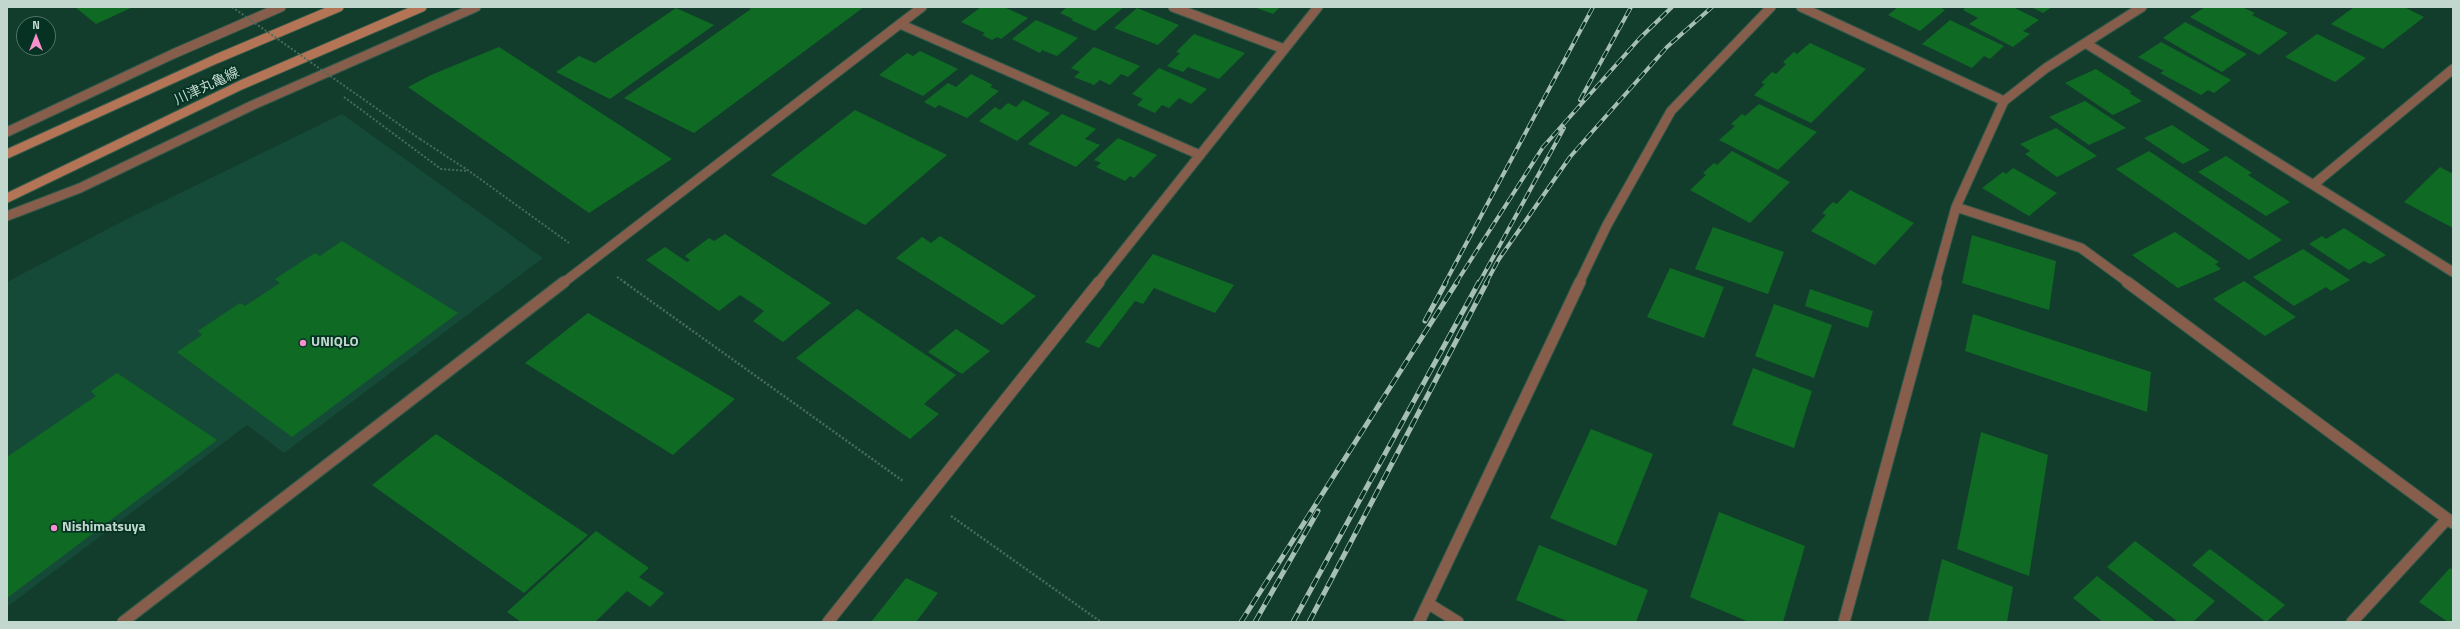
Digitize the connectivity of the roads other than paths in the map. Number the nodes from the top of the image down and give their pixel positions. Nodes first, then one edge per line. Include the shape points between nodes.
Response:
1 (281, 7) edge
2 (339, 7) edge
3 (422, 7) edge
4 (476, 7) edge
5 (922, 7) edge
6 (1173, 7) edge
7 (1318, 7) edge
8 (1771, 7) edge
9 (1801, 7) edge
10 (2142, 7) edge
11 (900, 24) junction
12 (2087, 44) junction
13 (1284, 49) junction
14 (2453, 70) edge
15 (2004, 101) junction
16 (7, 132) edge
17 (7, 154) edge
18 (1200, 156) junction
19 (2313, 185) junction
20 (7, 198) edge
21 (1956, 207) junction
22 (7, 216) edge
23 (2453, 272) edge
24 (2450, 521) edge
25 (1429, 604) junction
26 (123, 622) edge
27 (828, 622) edge
28 (1419, 622) edge
29 (1458, 622) edge
30 (1844, 622) edge
31 (2352, 622) edge

1 - 16 street via 173,54
2 - 17 main road, 川津丸亀線 via 216,59
3 - 20 main road, 川津丸亀線 via 241,85
4 - 22 street via 253,105 80,188
5 - 11 street
6 - 13 street
7 - 13 street
8 - 25 street via 1671,111 1607,226
9 - 15 street
10 - 12 street
11 - 18 street
11 - 26 street
12 - 15 street via 2046,68
12 - 19 street
13 - 18 street
14 - 19 street
15 - 21 street
18 - 27 street
19 - 23 street
21 - 24 street via 2081,248
21 - 30 street
24 - 31 street
25 - 28 street
25 - 29 street

